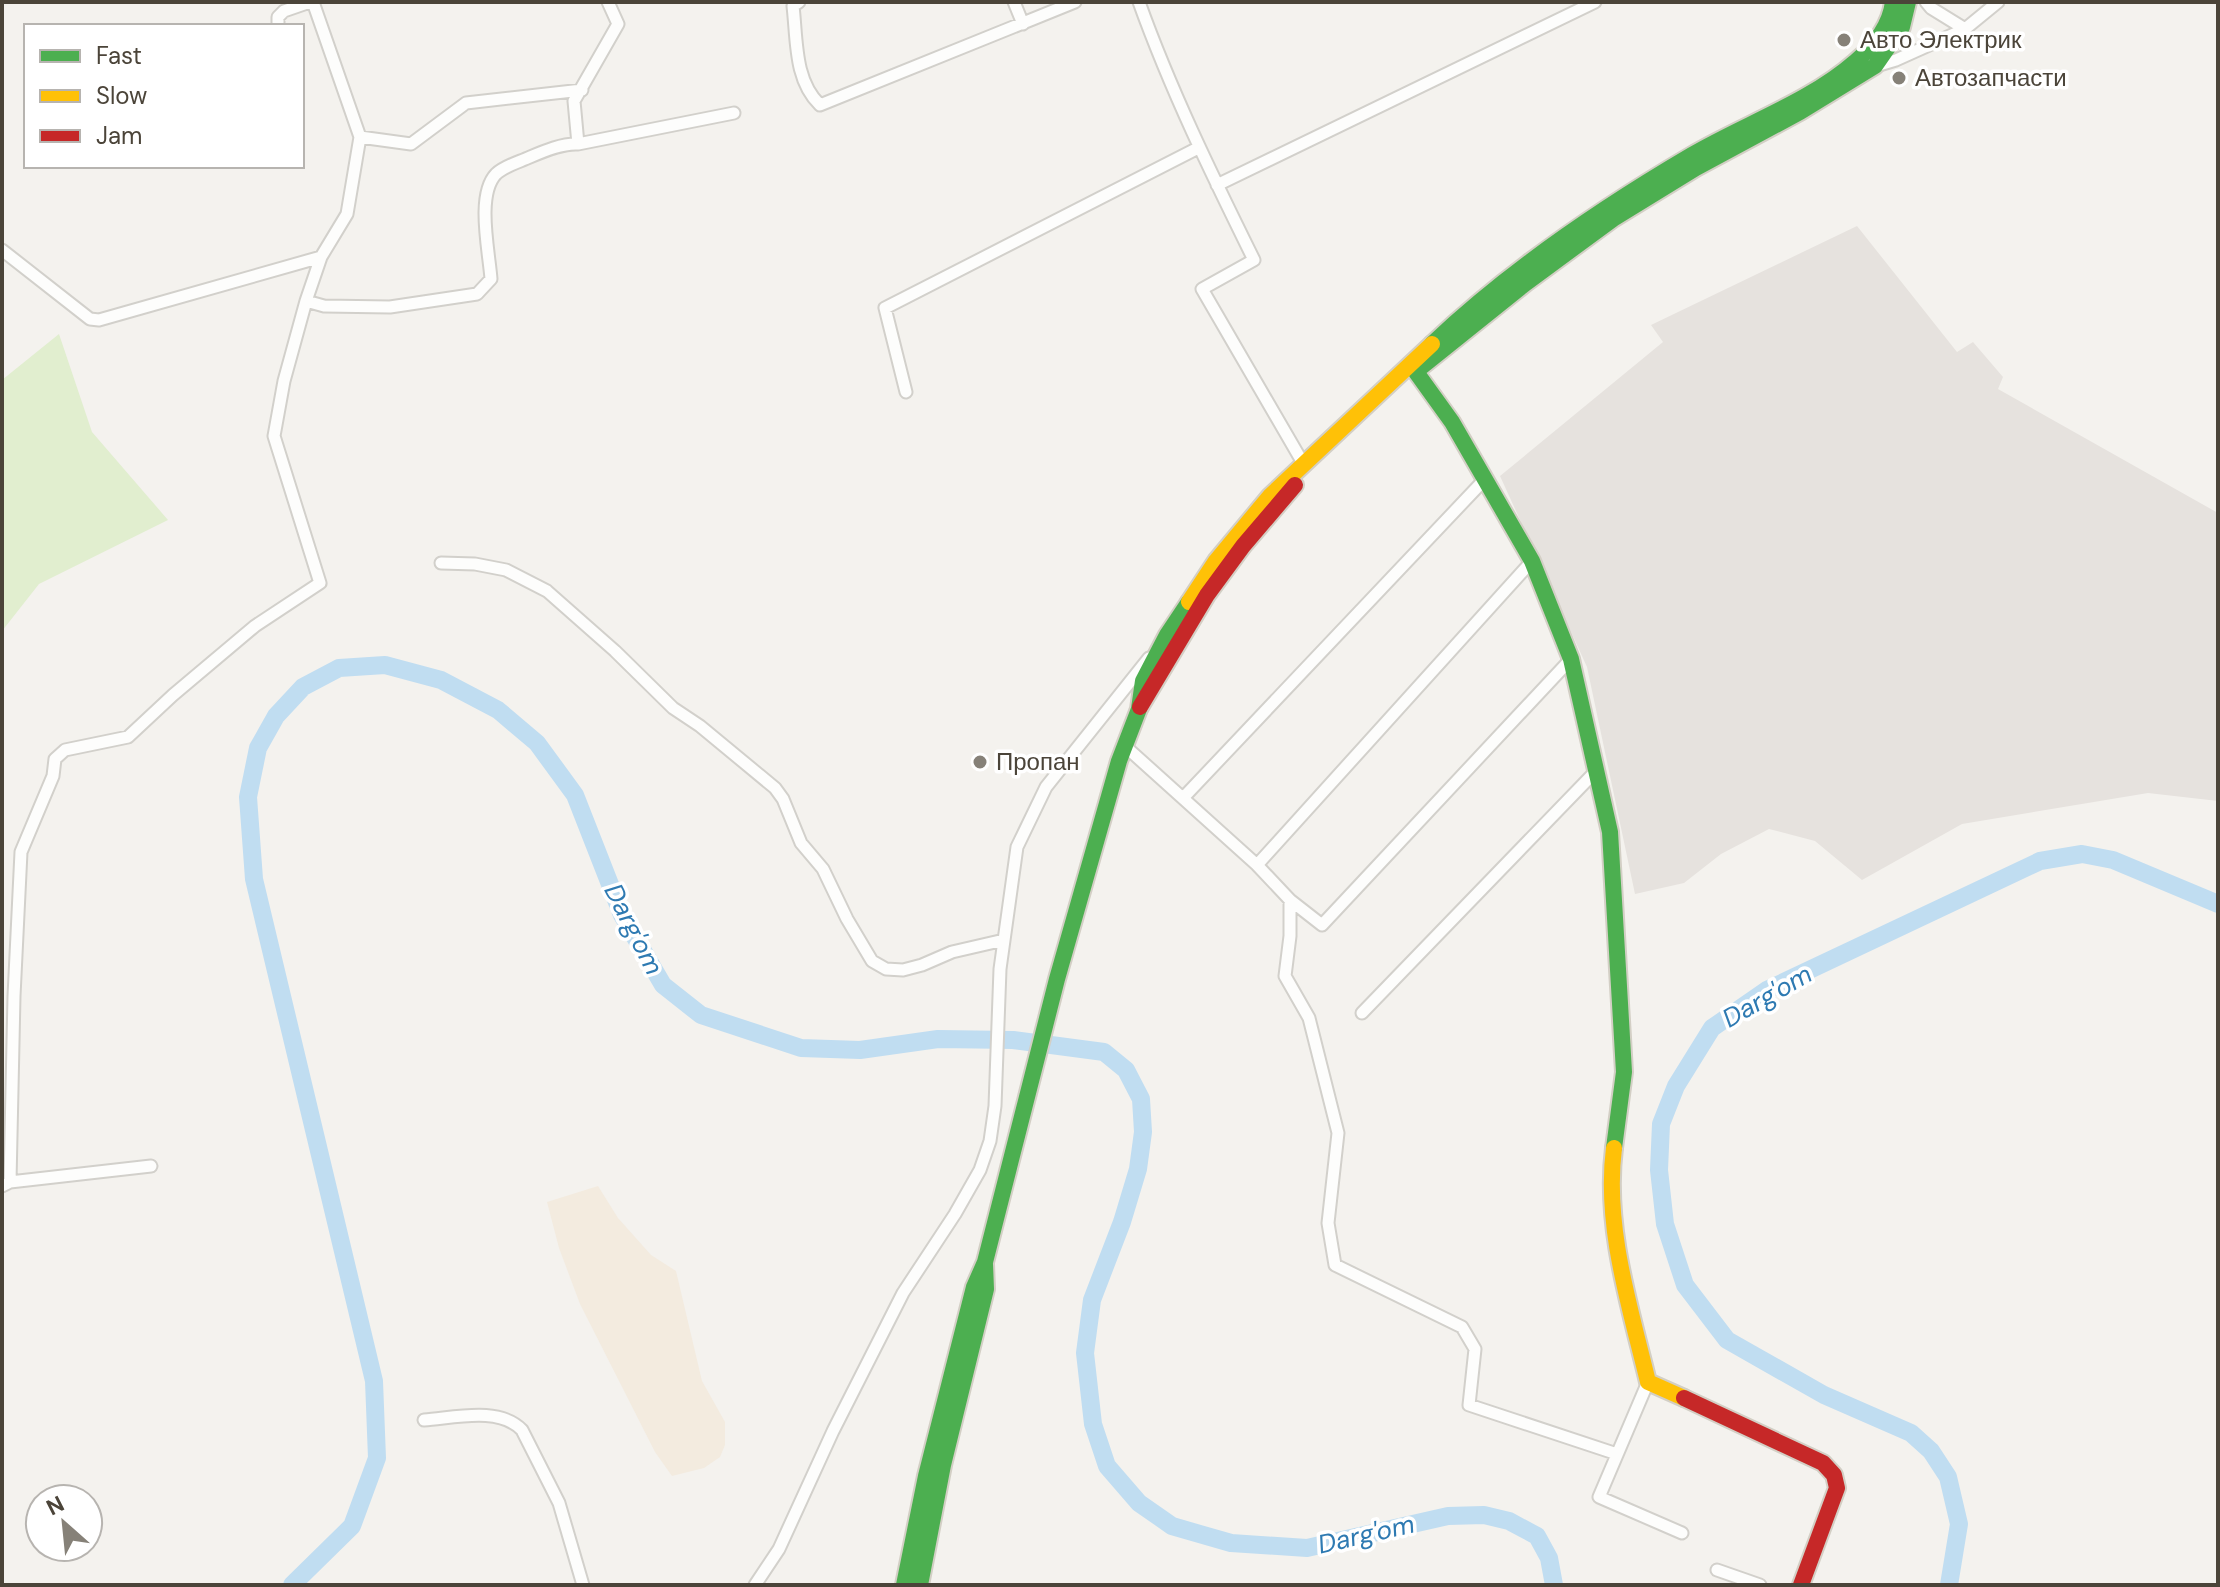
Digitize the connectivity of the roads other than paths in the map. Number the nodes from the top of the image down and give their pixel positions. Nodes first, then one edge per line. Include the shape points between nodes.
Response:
1 (312, 2) edge
2 (608, 2) edge
3 (799, 2) edge
4 (1014, 2) edge
5 (1075, 2) edge
6 (1139, 2) edge
7 (1595, 2) edge
8 (1893, 2) edge
9 (1908, 2) edge
10 (1926, 2) edge
11 (1998, 2) edge
12 (278, 24) edge
13 (1023, 24) junction
14 (1965, 29) junction
15 (1875, 66) junction
16 (582, 90) junction
17 (734, 113) dead end
18 (360, 137) junction
19 (578, 144) junction
20 (1198, 148) junction
21 (1217, 185) junction
22 (1609, 213) junction
23 (2, 250) edge
24 (321, 257) junction
25 (306, 301) junction
26 (1416, 372) junction
27 (906, 392) dead end
28 (1303, 463) junction
29 (1486, 478) junction
30 (1532, 561) junction
31 (441, 563) dead end
32 (1167, 635) junction
33 (1571, 659) junction
34 (1139, 709) junction
35 (1126, 747) junction
36 (1596, 771) junction
37 (1183, 798) junction
38 (1257, 865) junction
39 (1290, 900) junction
40 (1004, 940) junction
41 (1362, 1013) dead end
42 (151, 1166) dead end
43 (6, 1184) edge
44 (985, 1262) junction
45 (1648, 1382) junction
46 (424, 1420) dead end
47 (1617, 1454) junction
48 (1682, 1533) dead end
49 (1717, 1570) dead end
50 (578, 1584) edge
51 (755, 1585) edge
52 (904, 1585) edge
53 (920, 1585) edge
54 (1760, 1585) edge
55 (1801, 1585) edge

1 - 12 street via 284,11
1 - 18 street
2 - 16 street via 618,24
3 - 13 street via 793,6 799,66 820,105
4 - 13 street
5 - 13 street
6 - 20 street
7 - 21 street
8 - 22 main road via 1878,39 1834,79 1694,154
9 - 15 main road via 1902,27
10 - 14 street
11 - 14 street
14 - 15 street
15 - 22 main road
16 - 18 street via 466,103 411,144
16 - 19 street via 574,101
17 - 19 street
18 - 24 street via 347,214
19 - 25 street via 539,153 494,176 485,195 491,279 477,294 390,307
20 - 21 street
20 - 27 street via 885,308
21 - 28 street via 1254,260 1202,289
22 - 26 main road
22 - 28 main road via 1580,224 1456,321
23 - 24 street via 90,319 99,320
24 - 25 street
25 - 43 street via 274,436 320,583 255,626 128,737 65,750 55,759 21,852
26 - 29 main road
26 - 34 main road via 1312,465 1269,514 1206,596
28 - 32 main road via 1216,561
29 - 30 main road
29 - 37 street
30 - 33 main road
30 - 38 street
31 - 40 street via 506,570 547,591 673,708 775,788 801,843 823,869 872,961 903,970
32 - 34 main road via 1143,681
32 - 40 street via 1040,797 1017,847
33 - 36 main road
33 - 39 street via 1322,925
34 - 35 main road
35 - 37 street
35 - 44 main road via 1057,979
36 - 41 street
36 - 45 main road via 1610,832 1624,1072 1611,1173 1620,1265
37 - 38 street
38 - 39 street
39 - 47 street via 1285,976 1309,1018 1338,1133 1328,1223 1335,1265 1462,1327 1475,1349 1469,1405
40 - 51 street via 995,1106 980,1170 903,1293 779,1549
42 - 43 street
44 - 52 main road via 926,1476
44 - 53 main road via 986,1289
45 - 47 street
45 - 55 main road via 1823,1463 1834,1475 1837,1488
46 - 50 street via 482,1416 514,1421 559,1503
47 - 48 street via 1599,1497
49 - 54 street

